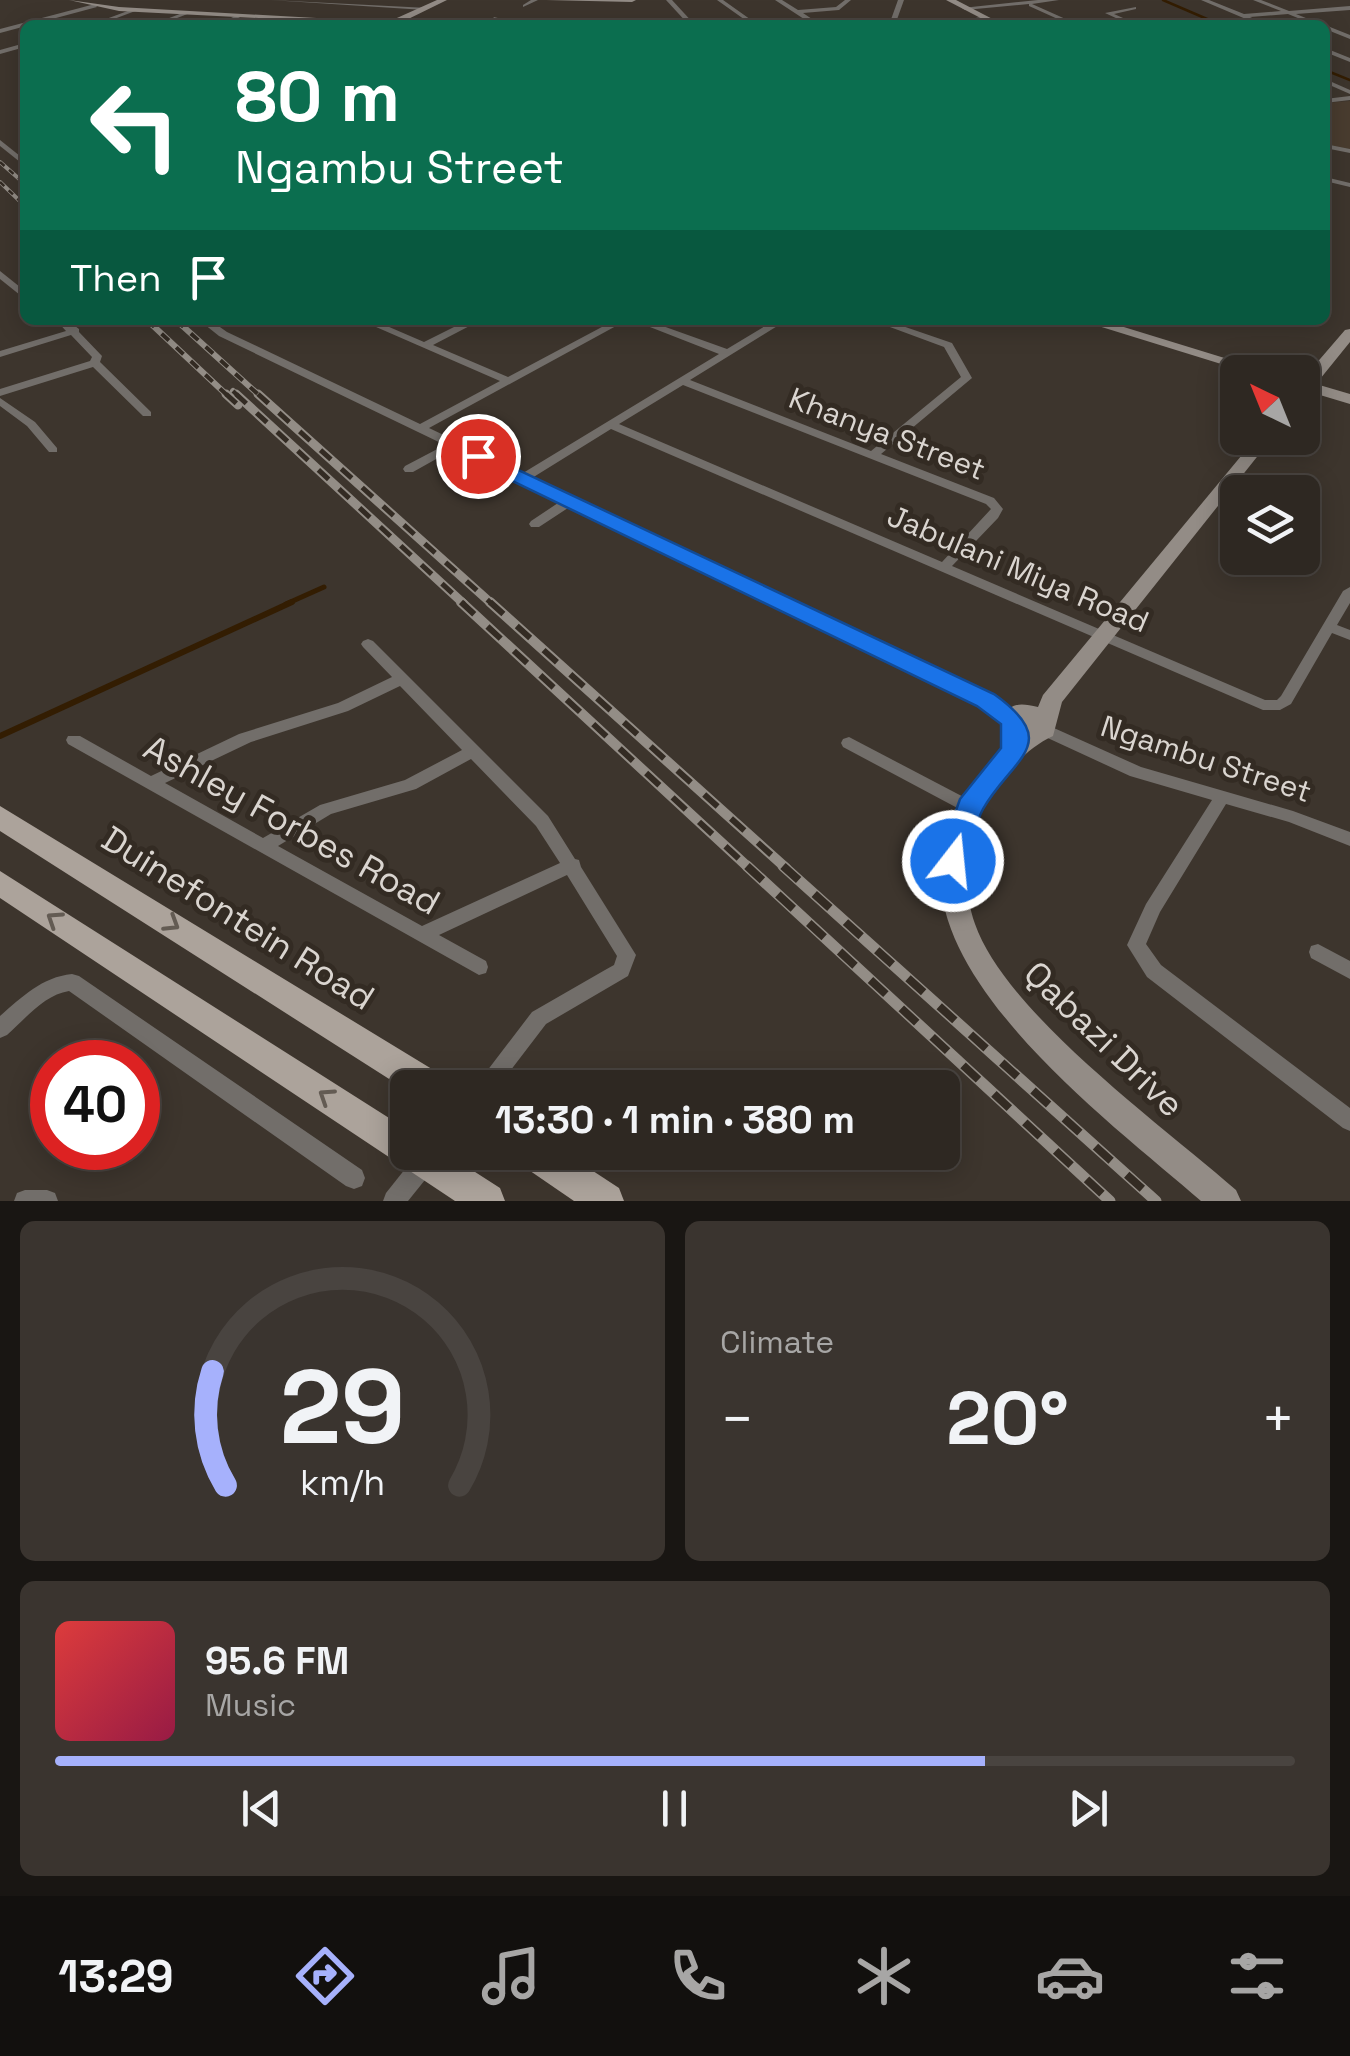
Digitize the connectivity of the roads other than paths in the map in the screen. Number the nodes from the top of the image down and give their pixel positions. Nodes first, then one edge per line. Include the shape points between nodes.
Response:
1 (73, 0) edge
2 (273, 0) edge
3 (443, 0) edge
4 (535, 0) edge
5 (550, 0) edge
6 (632, 0) edge
7 (669, 0) edge
8 (720, 0) edge
9 (778, 0) edge
10 (848, 0) edge
11 (950, 0) edge
12 (1056, 0) edge
13 (1117, 0) edge
14 (1204, 0) edge
15 (1256, 0) edge
16 (1307, 0) edge
17 (1026, 3) junction
18 (95, 6) junction
19 (525, 6) dead end
20 (425, 8) junction
21 (965, 8) junction
22 (1350, 8) edge
23 (1332, 9) junction
24 (135, 10) junction
25 (798, 12) junction
26 (1288, 12) junction
27 (187, 13) junction
28 (239, 16) junction
29 (1242, 16) junction
30 (1350, 16) edge
31 (986, 18) junction
32 (301, 19) joint
33 (494, 19) dead end
34 (42, 20) edge
35 (107, 20) edge
36 (168, 20) edge
37 (231, 20) edge
38 (316, 20) edge
39 (400, 20) edge
40 (498, 20) edge
41 (687, 20) edge
42 (748, 20) edge
43 (810, 20) edge
44 (976, 20) edge
45 (990, 20) edge
46 (1065, 20) edge
47 (1124, 20) edge
48 (1252, 20) edge
49 (1307, 20) edge
50 (0, 142) edge
51 (20, 160) edge
52 (0, 274) edge
53 (20, 292) edge
54 (67, 325) edge
55 (210, 325) edge
56 (377, 325) edge
57 (466, 325) edge
58 (613, 325) edge
59 (651, 325) edge
60 (774, 325) edge
61 (891, 325) edge
62 (1103, 325) edge
63 (75, 332) junction
64 (1350, 333) edge
65 (425, 345) junction
66 (727, 353) junction
67 (0, 354) edge
68 (1220, 360) edge
69 (95, 364) junction
70 (1320, 368) edge
71 (508, 381) junction
72 (682, 381) junction
73 (1320, 391) edge
74 (0, 393) edge
75 (1350, 399) edge
76 (0, 401) edge
77 (147, 414) dead end
78 (611, 425) junction
79 (419, 428) junction
80 (453, 445) junction
81 (53, 450) dead end
82 (873, 455) junction
83 (1250, 455) edge
84 (408, 469) dead end
85 (523, 478) junction
86 (571, 500) junction
87 (534, 524) dead end
88 (944, 567) junction
89 (1350, 591) edge
90 (1329, 627) junction
91 (1350, 635) edge
92 (1103, 636) junction
93 (368, 644) dead end
94 (401, 678) junction
95 (1029, 722) junction
96 (74, 740) dead end
97 (849, 743) dead end
98 (473, 752) junction
99 (152, 783) junction
100 (1222, 797) junction
101 (969, 807) junction
102 (0, 817) edge
103 (1350, 839) edge
104 (263, 846) junction
105 (573, 865) junction
106 (0, 883) edge
107 (423, 934) junction
108 (1318, 952) dead end
109 (479, 966) dead end
110 (1350, 971) edge
111 (0, 1029) edge
112 (404, 1070) edge
113 (498, 1070) edge
114 (1350, 1121) edge
115 (390, 1135) edge
116 (410, 1170) edge
117 (442, 1170) edge
118 (559, 1170) edge
119 (354, 1178) dead end
120 (25, 1201) edge
121 (47, 1201) edge
122 (394, 1201) edge
123 (487, 1201) edge
124 (606, 1201) edge
125 (1225, 1201) edge

1 - 18 street
2 - 20 street
3 - 20 street
4 - 19 street
5 - 6 street
7 - 41 street
8 - 42 street
9 - 25 street
10 - 25 street via 837,8
11 - 21 street
12 - 17 street
13 - 47 street via 1134,8 1108,13
14 - 29 street
15 - 26 street
16 - 23 street
17 - 21 street
17 - 46 street
18 - 24 street
18 - 34 street
20 - 39 street
21 - 31 street
22 - 23 street
23 - 26 street
23 - 30 street
24 - 27 street
24 - 35 street
25 - 43 street
26 - 29 street
26 - 49 street
27 - 28 street
27 - 36 street
28 - 32 street
28 - 37 street
29 - 48 street
31 - 44 street
31 - 45 street
32 - 38 street
33 - 40 street
50 - 51 street
52 - 53 street
54 - 63 street
55 - 79 street, Ngambu Street
56 - 65 street
57 - 65 street
58 - 71 street
59 - 66 street
60 - 66 street
61 - 82 street via 946,344 968,378
62 - 68 street
63 - 67 street
63 - 69 street via 97,356
64 - 70 street
65 - 71 street
66 - 72 street
69 - 74 street
69 - 77 street
71 - 79 street
72 - 78 street
72 - 82 street, Khanya Street
73 - 75 street
76 - 81 street
78 - 85 street
78 - 88 street, Jabulani Miya Road
79 - 80 street, Ngambu Street
80 - 84 street
80 - 85 street, Ngambu Street
82 - 88 street, Khanya Street via 983,497 997,509
83 - 92 street, Qabazi Drive
85 - 86 street, Ngambu Street
86 - 87 street
86 - 95 street, Ngambu Street
88 - 92 street, Jabulani Miya Road
89 - 90 street, Jabulani Miya Road
90 - 91 street
90 - 92 street, Jabulani Miya Road via 1286,700 1272,706
92 - 95 street, Qabazi Drive
93 - 94 street
94 - 98 street
94 - 99 street via 344,707 245,738
95 - 100 street, Ngambu Street via 1136,772
95 - 101 street, Qabazi Drive
96 - 99 street, Ashley Forbes Road
97 - 101 street
98 - 104 street via 410,785 326,809
98 - 105 street via 542,821
99 - 104 street, Ashley Forbes Road
100 - 103 street, Ngambu Street
100 - 114 street via 1136,945 1154,971
101 - 125 street, Qabazi Drive via 956,840 953,885 980,966 1034,1034
102 -> 112 main road, Duinefontein Road
104 - 107 street, Ashley Forbes Road
105 - 107 street
105 - 113 street via 624,946 626,962 539,1018
115 -> 106 main road
107 - 109 street, Ashley Forbes Road
108 - 110 street
111 - 119 street via 41,993 72,982
116 - 122 street
117 - 123 main road
118 - 124 main road
120 - 121 street

